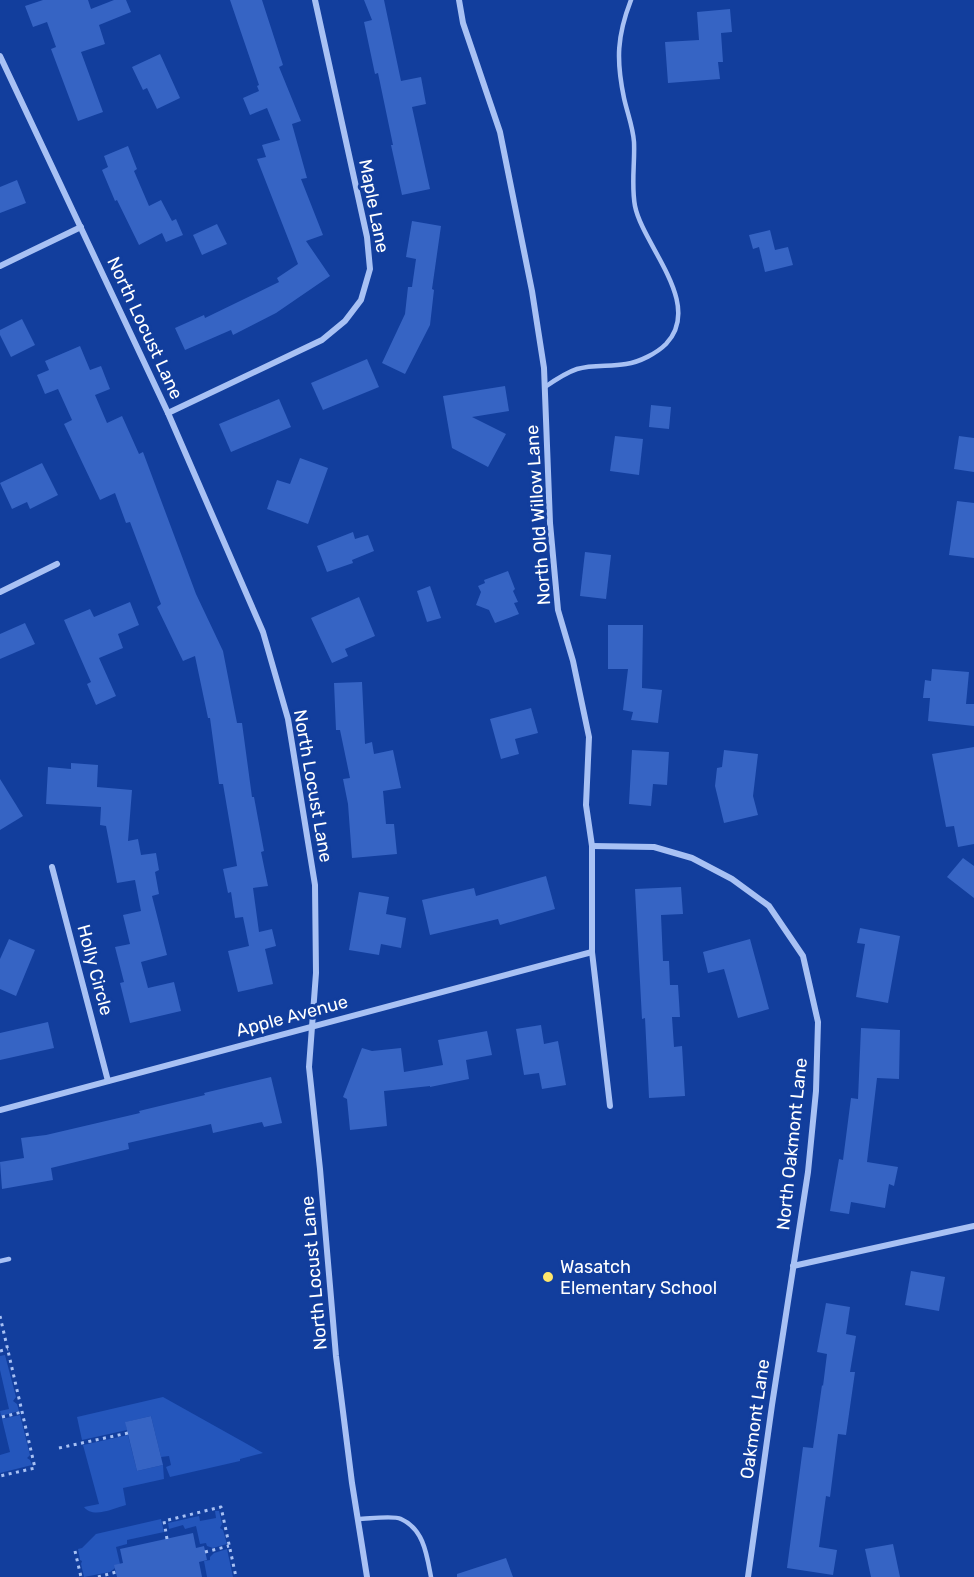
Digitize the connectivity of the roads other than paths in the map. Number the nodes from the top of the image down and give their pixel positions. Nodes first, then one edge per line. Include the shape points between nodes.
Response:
1 (315, 0) edge
2 (459, 0) edge
3 (631, 0) edge
4 (0, 56) edge
5 (81, 227) junction
6 (0, 266) edge
7 (545, 387) junction
8 (168, 413) junction
9 (57, 564) dead end
10 (0, 592) edge
11 (592, 846) junction
12 (52, 867) dead end
13 (592, 952) junction
14 (312, 1026) junction
15 (108, 1081) junction
16 (610, 1106) dead end
17 (0, 1110) edge
18 (974, 1226) edge
19 (9, 1259) dead end
20 (0, 1261) edge
21 (793, 1266) junction
22 (358, 1519) junction
23 (367, 1577) edge
24 (431, 1577) edge
25 (748, 1577) edge

1 - 8 street, Maple Lane via 367,237 370,269 361,300 345,321 322,340
2 - 7 street, North Old Willow Lane via 501,132 532,291
3 - 7 lane via 617,58 634,139 636,208 665,270 677,301 679,319 675,332 654,354 627,364 577,369
4 - 5 street, North Locust Lane
5 - 6 street
5 - 8 street, North Locust Lane
7 - 11 street, North Old Willow Lane via 558,610 589,737 586,805
8 - 14 street, North Locust Lane via 263,632 288,719 315,885
9 - 10 street
11 - 13 street, North Old Willow Lane
11 - 21 street, North Oakmont Lane via 654,847 692,858 732,879 769,906 803,956 818,1022 816,1091
12 - 15 street, Holly Circle
13 - 14 street, Apple Avenue
13 - 16 street, North Old Willow Lane
14 - 15 street, Apple Avenue
14 - 22 street, North Locust Lane via 309,1067 336,1356
15 - 17 street, Apple Avenue
18 - 21 street
19 - 20 lane
21 - 25 street, Oakmont Lane
22 - 23 street, North Locust Lane
22 - 24 lane via 400,1518 415,1529 424,1545

